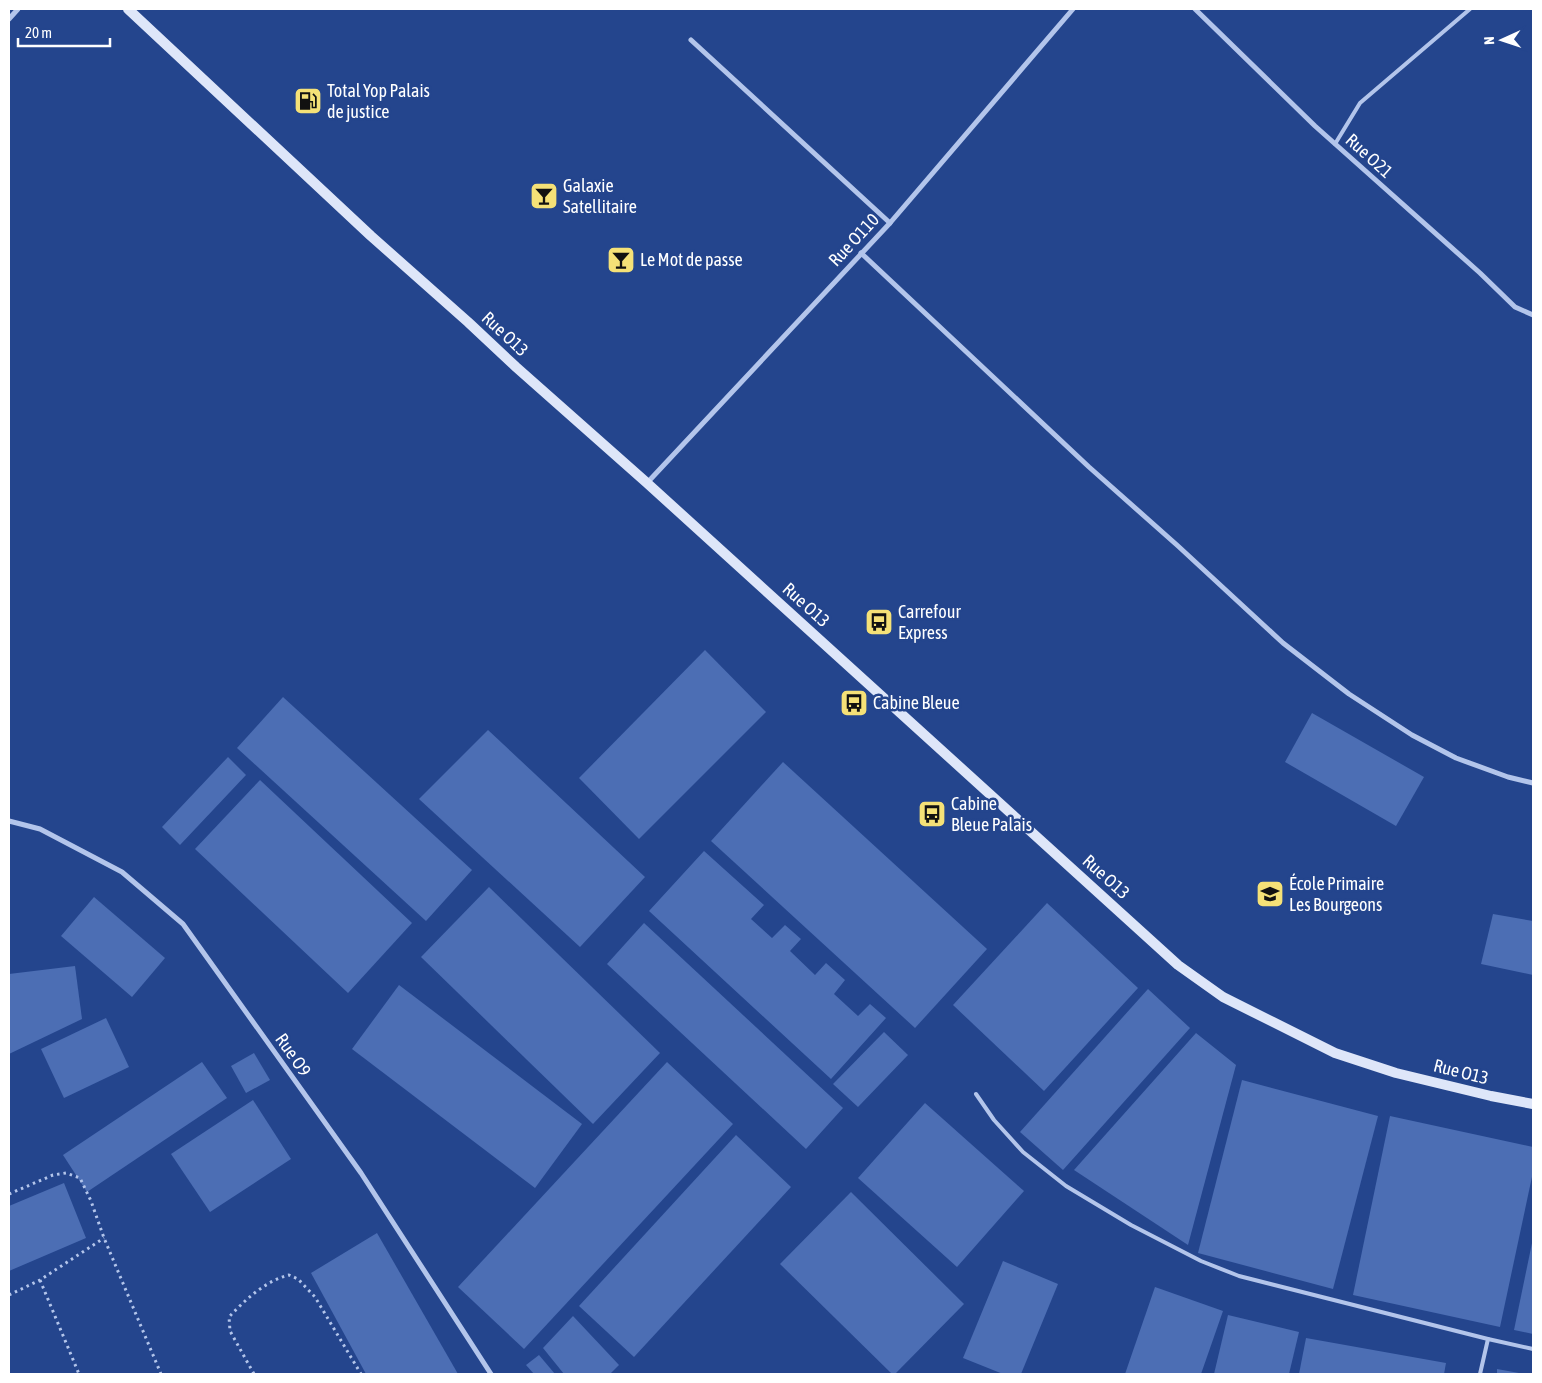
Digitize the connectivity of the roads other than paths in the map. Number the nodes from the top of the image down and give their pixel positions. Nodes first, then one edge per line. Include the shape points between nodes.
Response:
1 (18, 9) edge
2 (128, 9) edge
3 (1073, 9) edge
4 (1195, 9) edge
5 (1470, 9) edge
6 (9, 19) edge
7 (691, 40) dead end
8 (1335, 144) junction
9 (890, 223) junction
10 (861, 253) junction
11 (1533, 315) edge
12 (647, 483) junction
13 (1533, 783) edge
14 (9, 821) edge
15 (976, 1094) dead end
16 (1533, 1104) edge
17 (1488, 1339) junction
18 (1533, 1349) edge
19 (491, 1374) edge
20 (1480, 1374) edge

1 - 6 street
2 - 12 main road, Rue O13 via 371,236
3 - 9 street, Rue O110
4 - 8 street, Rue O21
5 - 8 lane via 1360,103
7 - 9 street
8 - 11 street, Rue O21 via 1515,307
9 - 10 street, Rue O110
10 - 12 street, Rue O110
10 - 13 street via 1283,643 1349,694 1412,735 1456,758 1508,778
12 - 16 main road, Rue O13 via 1178,965 1223,997 1335,1053 1396,1073
14 - 19 street, Rue O9 via 40,829 122,872 183,924 361,1173
15 - 17 lane via 1023,1152 1066,1186 1131,1225 1201,1261 1239,1276
17 - 18 lane
17 - 20 lane

